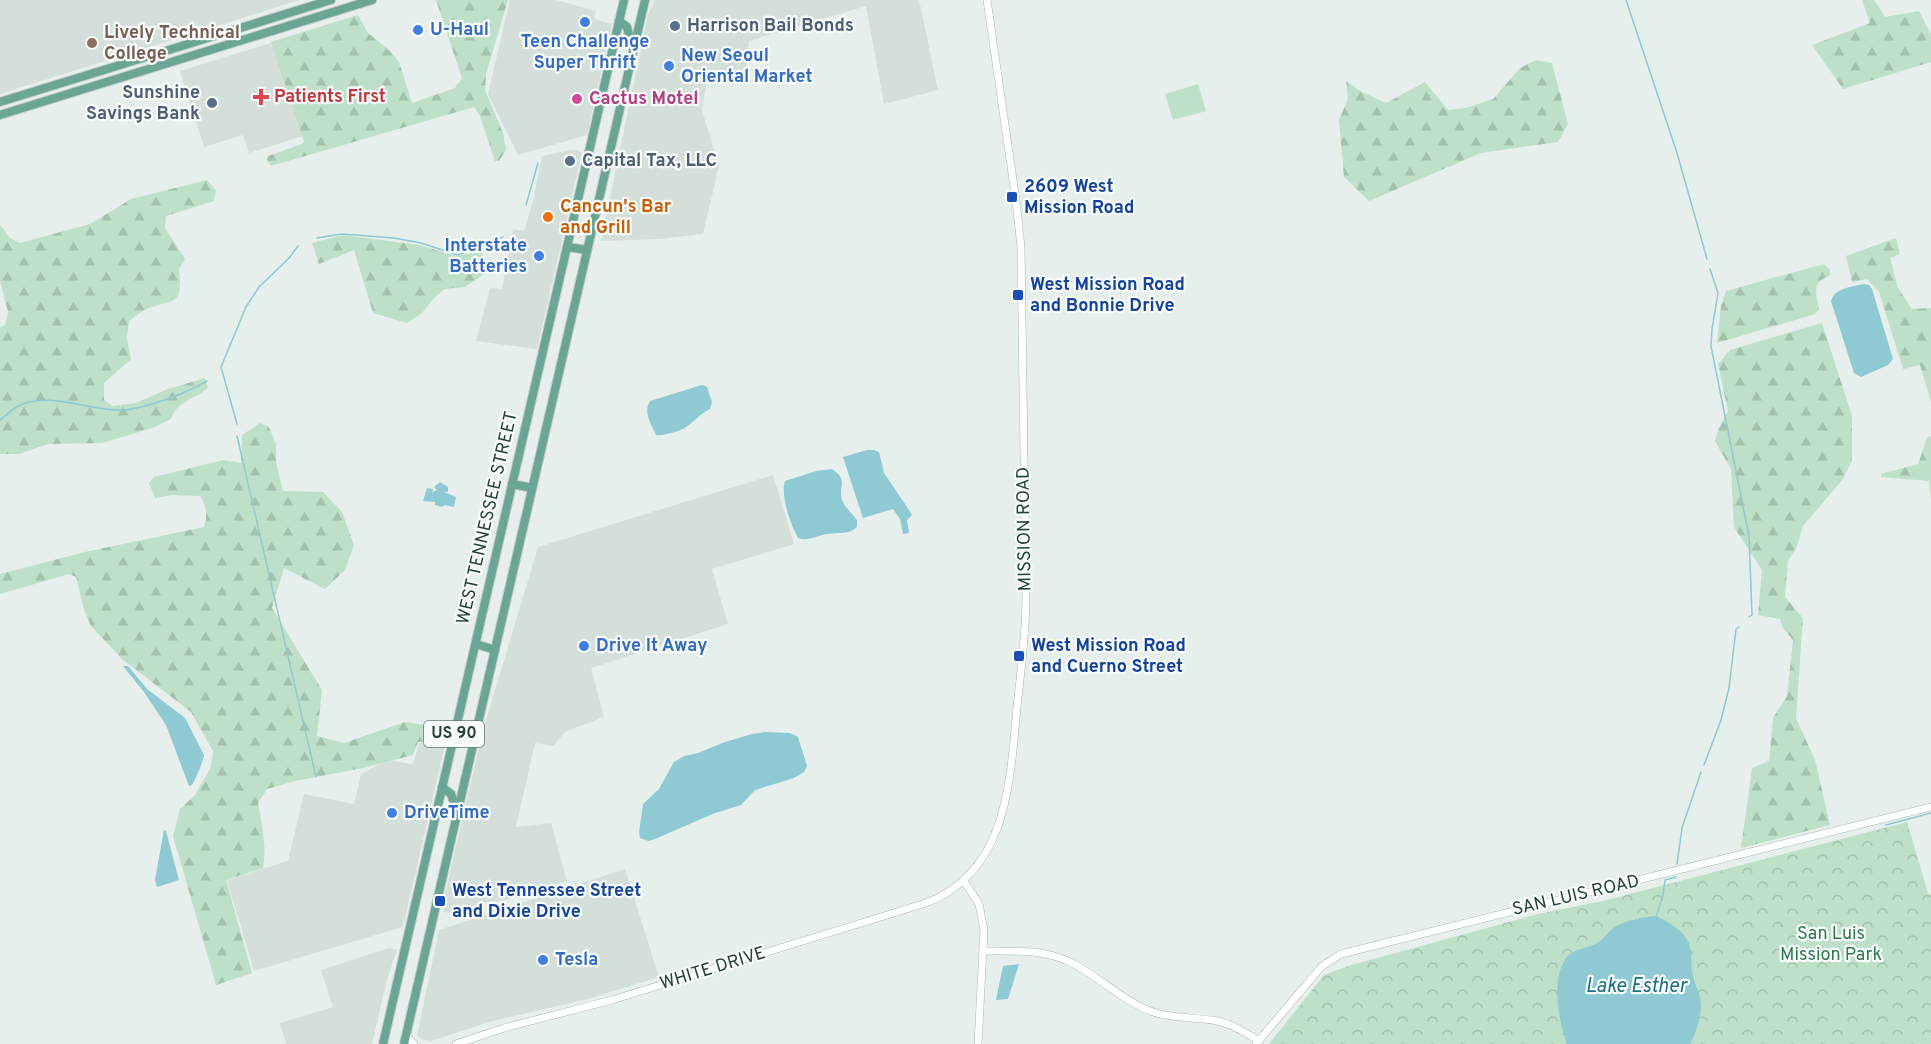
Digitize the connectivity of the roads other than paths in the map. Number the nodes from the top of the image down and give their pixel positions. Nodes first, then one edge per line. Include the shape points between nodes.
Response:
1 (331, 0) edge
2 (372, 0) edge
3 (624, 0) edge
4 (645, 0) edge
5 (987, 0) edge
6 (619, 21) junction
7 (195, 42) junction
8 (633, 50) junction
9 (199, 54) junction
10 (40, 90) junction
11 (0, 102) edge
12 (44, 102) junction
13 (0, 115) edge
14 (568, 247) junction
15 (587, 250) junction
16 (512, 484) junction
17 (532, 488) junction
18 (476, 644) junction
19 (495, 650) junction
20 (442, 787) junction
21 (1931, 807) edge
22 (457, 811) junction
23 (964, 881) junction
24 (983, 951) junction
25 (405, 1039) edge
26 (1258, 1043) edge
27 (383, 1044) edge
28 (414, 1044) edge
29 (456, 1044) edge
30 (978, 1044) edge

1 - 7 main road
2 - 9 main road
3 - 6 main road, WEST TENNESSEE STREET / US 90
4 - 8 main road, WEST TENNESSEE STREET / US 90
5 - 23 street, MISSION ROAD via 1021,247 1026,604 1014,739 1002,815 987,851
6 - 8 main road via 627,27
6 - 14 main road, WEST TENNESSEE STREET / US 90
7 - 9 street
7 - 10 main road
8 - 15 main road, WEST TENNESSEE STREET / US 90
9 - 12 main road
10 - 11 main road
10 - 12 street
12 - 13 main road
14 - 15 main road
14 - 16 main road, WEST TENNESSEE STREET / US 90
15 - 17 main road, WEST TENNESSEE STREET / US 90
16 - 17 main road
16 - 18 main road, WEST TENNESSEE STREET / US 90
17 - 19 main road, WEST TENNESSEE STREET / US 90
18 - 19 main road
18 - 20 main road, WEST TENNESSEE STREET / US 90
19 - 22 main road, WEST TENNESSEE STREET / US 90
20 - 22 main road via 451,794
20 - 27 main road, WEST TENNESSEE STREET / US 90
21 - 26 street, SAN LUIS ROAD via 1341,954 1322,966
22 - 25 main road, WEST TENNESSEE STREET / US 90
23 - 24 street via 982,914
23 - 29 street, WHITE DRIVE via 934,900 909,909
24 - 26 street via 1045,953 1067,960 1150,1011 1222,1022
24 - 30 street
25 - 28 street

